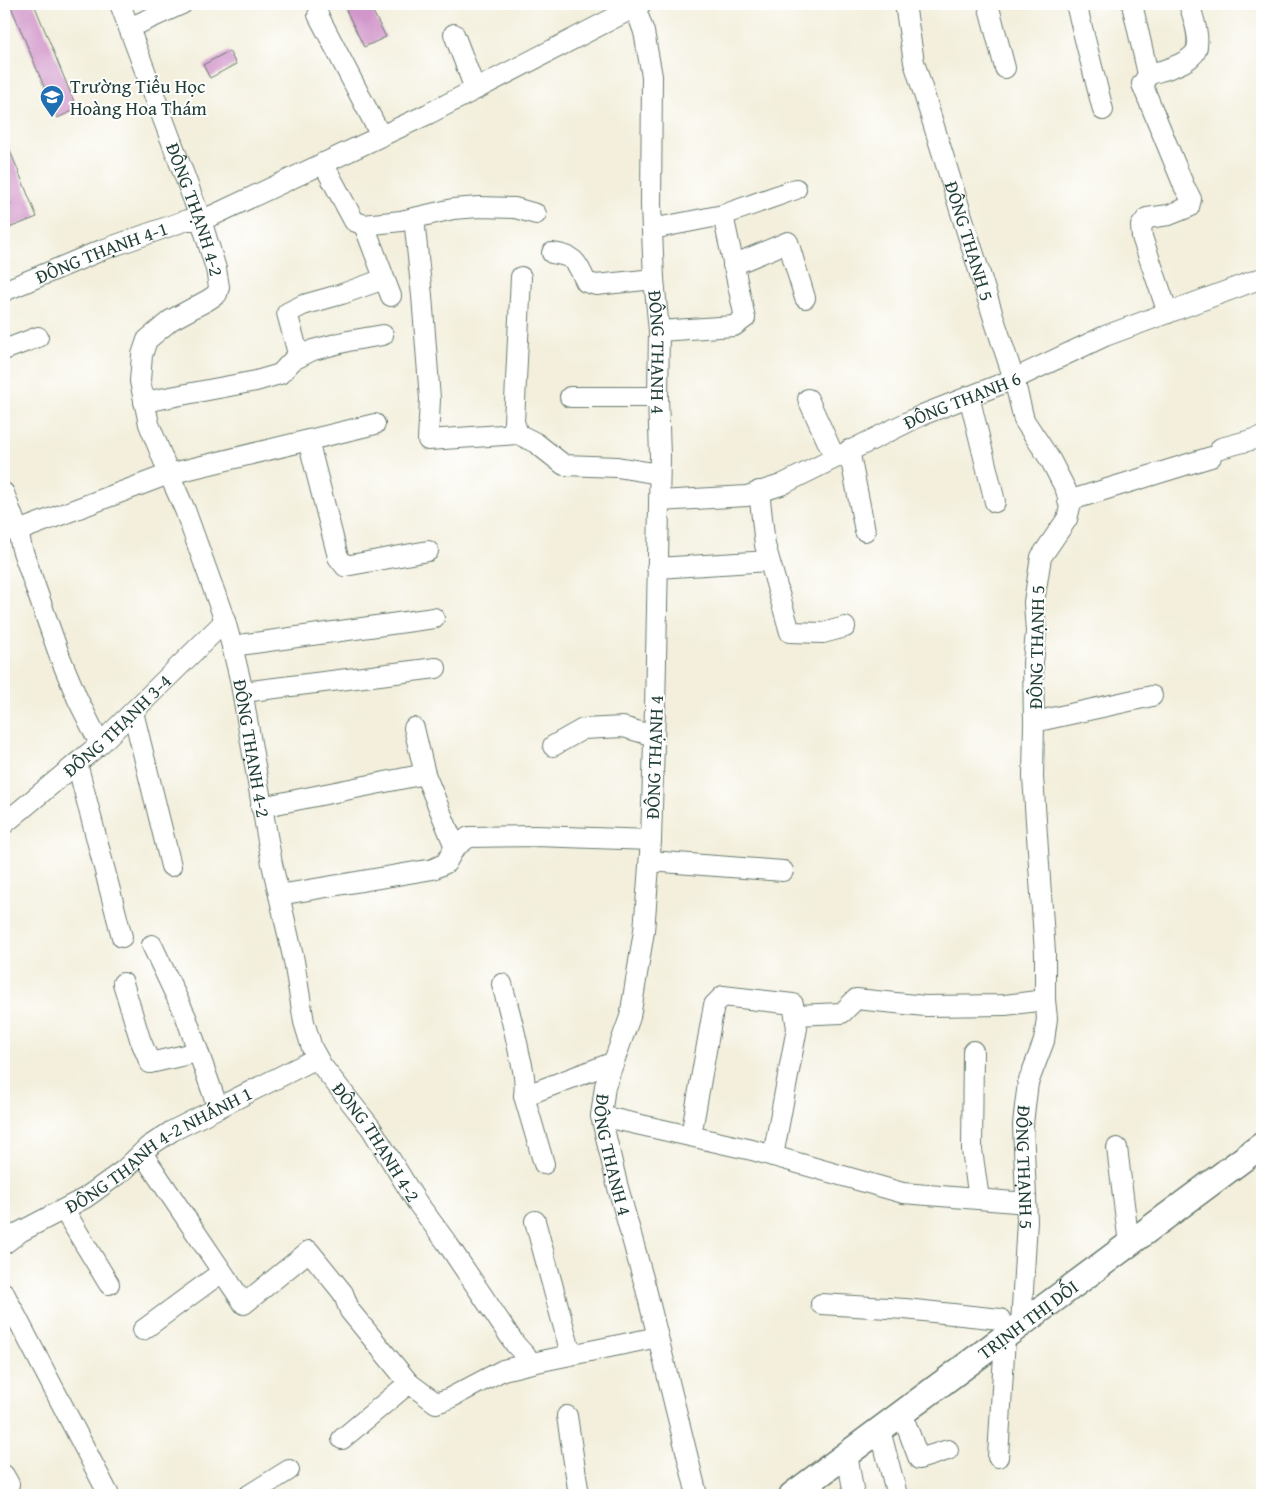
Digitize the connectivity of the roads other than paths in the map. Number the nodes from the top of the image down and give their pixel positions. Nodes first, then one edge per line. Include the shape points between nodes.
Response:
1 (120, 4) edge
2 (182, 4) edge
3 (904, 4) edge
4 (988, 4) edge
5 (1076, 4) edge
6 (1132, 4) edge
7 (1189, 4) edge
8 (637, 5) edge
9 (318, 15) dead end
10 (129, 28) junction
11 (454, 34) dead end
12 (1006, 68) dead end
13 (1148, 74) junction
14 (475, 89) junction
15 (1103, 110) dead end
16 (381, 136) junction
17 (324, 163) junction
18 (796, 189) dead end
19 (536, 214) dead end
20 (723, 215) junction
21 (414, 218) junction
22 (201, 220) junction
23 (364, 225) junction
24 (652, 230) junction
25 (552, 253) dead end
26 (733, 265) junction
27 (521, 277) dead end
28 (1262, 278) edge
29 (654, 279) junction
30 (4, 291) edge
31 (805, 298) dead end
32 (1168, 313) junction
33 (659, 331) junction
34 (383, 336) dead end
35 (38, 337) dead end
36 (4, 350) edge
37 (299, 357) junction
38 (1014, 379) junction
39 (969, 396) junction
40 (570, 397) dead end
41 (658, 397) junction
42 (808, 399) dead end
43 (144, 402) junction
44 (375, 424) dead end
45 (518, 434) junction
46 (1262, 437) edge
47 (308, 440) junction
48 (842, 454) junction
49 (169, 474) junction
50 (659, 474) junction
51 (760, 491) junction
52 (4, 494) edge
53 (659, 501) junction
54 (1068, 501) junction
55 (995, 502) dead end
56 (18, 531) junction
57 (865, 531) dead end
58 (428, 551) dead end
59 (769, 561) junction
60 (657, 568) junction
61 (434, 618) dead end
62 (225, 621) junction
63 (845, 627) dead end
64 (232, 646) junction
65 (436, 668) dead end
66 (243, 692) junction
67 (1152, 696) dead end
68 (133, 712) junction
69 (1034, 722) junction
70 (414, 728) dead end
71 (654, 736) junction
72 (100, 744) junction
73 (553, 746) dead end
74 (77, 763) junction
75 (425, 774) junction
76 (262, 807) junction
77 (4, 824) edge
78 (651, 840) junction
79 (455, 847) junction
80 (650, 861) junction
81 (171, 866) dead end
82 (783, 872) dead end
83 (279, 895) junction
84 (122, 937) dead end
85 (152, 945) dead end
86 (122, 983) dead end
87 (502, 984) dead end
88 (1045, 1000) junction
89 (796, 1015) junction
90 (973, 1051) dead end
91 (198, 1052) junction
92 (317, 1058) junction
93 (614, 1062) junction
94 (524, 1096) junction
95 (218, 1108) junction
96 (601, 1116) junction
97 (691, 1136) junction
98 (1262, 1145) edge
99 (1117, 1148) dead end
100 (142, 1153) junction
101 (774, 1156) junction
102 (544, 1164) dead end
103 (979, 1199) junction
104 (1026, 1203) junction
105 (64, 1210) junction
106 (535, 1221) dead end
107 (4, 1244) edge
108 (1129, 1244) junction
109 (222, 1272) junction
110 (109, 1284) dead end
111 (4, 1293) edge
112 (821, 1304) dead end
113 (143, 1330) dead end
114 (1012, 1331) junction
115 (658, 1337) junction
116 (570, 1354) junction
117 (532, 1362) junction
118 (409, 1383) junction
119 (902, 1414) junction
120 (567, 1416) dead end
121 (880, 1430) junction
122 (342, 1439) dead end
123 (948, 1450) dead end
124 (847, 1454) junction
125 (998, 1457) dead end
126 (289, 1470) dead end
127 (109, 1495) edge
128 (249, 1495) edge
129 (579, 1495) edge
130 (697, 1495) edge
131 (792, 1495) edge
132 (854, 1495) edge
133 (896, 1495) edge

1 - 10 street, ĐÔNG THẠNH 4-2
2 - 10 street
3 - 38 street, ĐÔNG THẠNH 5 via 914,62
4 - 12 street
5 - 15 street
6 - 13 street
7 - 13 street via 1198,46 1194,56
8 - 14 street, ĐÔNG THẠNH 4-1
8 - 24 street, ĐÔNG THẠNH 4 via 652,76
9 - 16 street
10 - 22 street, ĐÔNG THẠNH 4-2
11 - 14 street
13 - 32 street via 1142,84 1191,199 1189,207 1169,215 1147,218 1141,226
14 - 16 street, ĐÔNG THẠNH 4-1
16 - 17 street, ĐÔNG THẠNH 4-1
17 - 22 street, ĐÔNG THẠNH 4-1
17 - 23 street via 354,221
18 - 20 street
19 - 21 street via 516,208 479,206
20 - 24 street
20 - 26 street
21 - 23 street
21 - 45 street via 429,390 428,440
22 - 30 street, ĐÔNG THẠNH 4-1 via 187,220 102,250
22 - 43 street, ĐÔNG THẠNH 4-2 via 216,268 217,294 171,320 147,340 140,381
23 - 37 street via 388,288 342,294 304,305 288,314
24 - 29 street, ĐÔNG THẠNH 4
25 - 29 street via 568,255 578,264 586,282 596,285
26 - 31 street via 788,242
26 - 33 street via 745,318 734,326
27 - 45 street via 514,422
28 - 32 street, ĐÔNG THẠNH 6
29 - 33 street, ĐÔNG THẠNH 4
32 - 38 street, ĐÔNG THẠNH 6 via 1105,336
33 - 41 street, ĐÔNG THẠNH 4
34 - 37 street via 348,341
35 - 36 street
37 - 43 street via 280,374 256,381
38 - 39 street, ĐÔNG THẠNH 6
38 - 54 street, ĐÔNG THẠNH 5 via 1024,420 1051,461
39 - 48 street, ĐÔNG THẠNH 6 via 922,414
39 - 55 street
40 - 41 street
41 - 50 street, ĐÔNG THẠNH 4
42 - 48 street
43 - 49 street, ĐÔNG THẠNH 4-2
44 - 47 street
45 - 50 street via 536,443 564,465 617,467
46 - 54 street
47 - 49 street
47 - 58 street via 338,557 345,566
48 - 51 street, ĐÔNG THẠNH 6 via 781,485
48 - 57 street
49 - 56 street
49 - 62 street, ĐÔNG THẠNH 4-2
50 - 53 street, ĐÔNG THẠNH 4
51 - 53 street, ĐÔNG THẠNH 6 via 747,496
51 - 59 street
52 - 56 street
53 - 60 street, ĐÔNG THẠNH 4
54 - 69 street, ĐÔNG THẠNH 5 via 1067,520 1041,557 1038,570 1034,602
56 - 72 street via 60,657
59 - 60 street
59 - 63 street via 790,632 823,633
60 - 71 street, ĐÔNG THẠNH 4
61 - 64 street
62 - 64 street, ĐÔNG THẠNH 4-2
62 - 68 street, ĐÔNG THẠNH 3-4
64 - 66 street, ĐÔNG THẠNH 4-2
65 - 66 street
66 - 76 street, ĐÔNG THẠNH 4-2
67 - 69 street
68 - 72 street, ĐÔNG THẠNH 3-4
68 - 81 street
69 - 88 street, ĐÔNG THẠNH 5 via 1033,777 1045,952
70 - 75 street
71 - 73 street via 623,727 583,729
71 - 78 street, ĐÔNG THẠNH 4
72 - 74 street, ĐÔNG THẠNH 3-4
74 - 77 street, ĐÔNG THẠNH 3-4
74 - 84 street
75 - 76 street
75 - 79 street
76 - 83 street, ĐÔNG THẠNH 4-2
78 - 79 street via 469,837
78 - 80 street, ĐÔNG THẠNH 4
79 - 83 street via 446,863 433,868
80 - 82 street
80 - 93 street, ĐÔNG THẠNH 4 via 644,931 630,1018
83 - 92 street, ĐÔNG THẠNH 4-2 via 304,1022
85 - 91 street via 186,1017
86 - 91 street via 150,1063
87 - 94 street via 524,1076
88 - 89 street via 1006,1005 925,1006 856,999 842,1013
88 - 104 street, ĐÔNG THẠNH 5 via 1044,1041 1028,1083 1025,1106
89 - 97 street via 793,1004 723,996 714,1005
89 - 101 street via 797,1028
90 - 103 street via 972,1150
91 - 95 street
92 - 95 street, ĐÔNG THẠNH 4-2 NHÁNH 1
92 - 117 street, ĐÔNG THẠNH 4-2 via 371,1128 416,1201 515,1344
93 - 94 street
93 - 96 street, ĐÔNG THẠNH 4 via 605,1086
94 - 102 street
95 - 100 street, ĐÔNG THẠNH 4-2 NHÁNH 1 via 172,1131
96 - 97 street
96 - 115 street, ĐÔNG THẠNH 4
97 - 101 street
98 - 108 main road, TRỊNH THỊ DỐI
99 - 108 street
100 - 105 street, ĐÔNG THẠNH 4-2 NHÁNH 1 via 116,1176
100 - 109 street
101 - 103 street via 903,1193
103 - 104 street
104 - 114 street, ĐÔNG THẠNH 5 via 1027,1220
105 - 107 street, ĐÔNG THẠNH 4-2 NHÁNH 1 via 20,1232
105 - 110 street
106 - 116 street
108 - 114 main road, TRỊNH THỊ DỐI
109 - 113 street
109 - 118 street via 244,1304 310,1251 343,1293 350,1311
111 - 127 street
112 - 114 street via 1000,1319
114 - 119 main road, TRỊNH THỊ DỐI
114 - 125 street, ĐÔNG THẠNH 5
115 - 116 street
115 - 130 street, ĐÔNG THẠNH 4
116 - 117 street
117 - 118 street via 504,1370 436,1403
118 - 122 street
119 - 121 main road, TRỊNH THỊ DỐI
119 - 123 street via 919,1459
120 - 129 street
121 - 124 main road, TRỊNH THỊ DỐI
121 - 133 street
124 - 131 main road, TRỊNH THỊ DỐI
124 - 132 street
126 - 128 street

